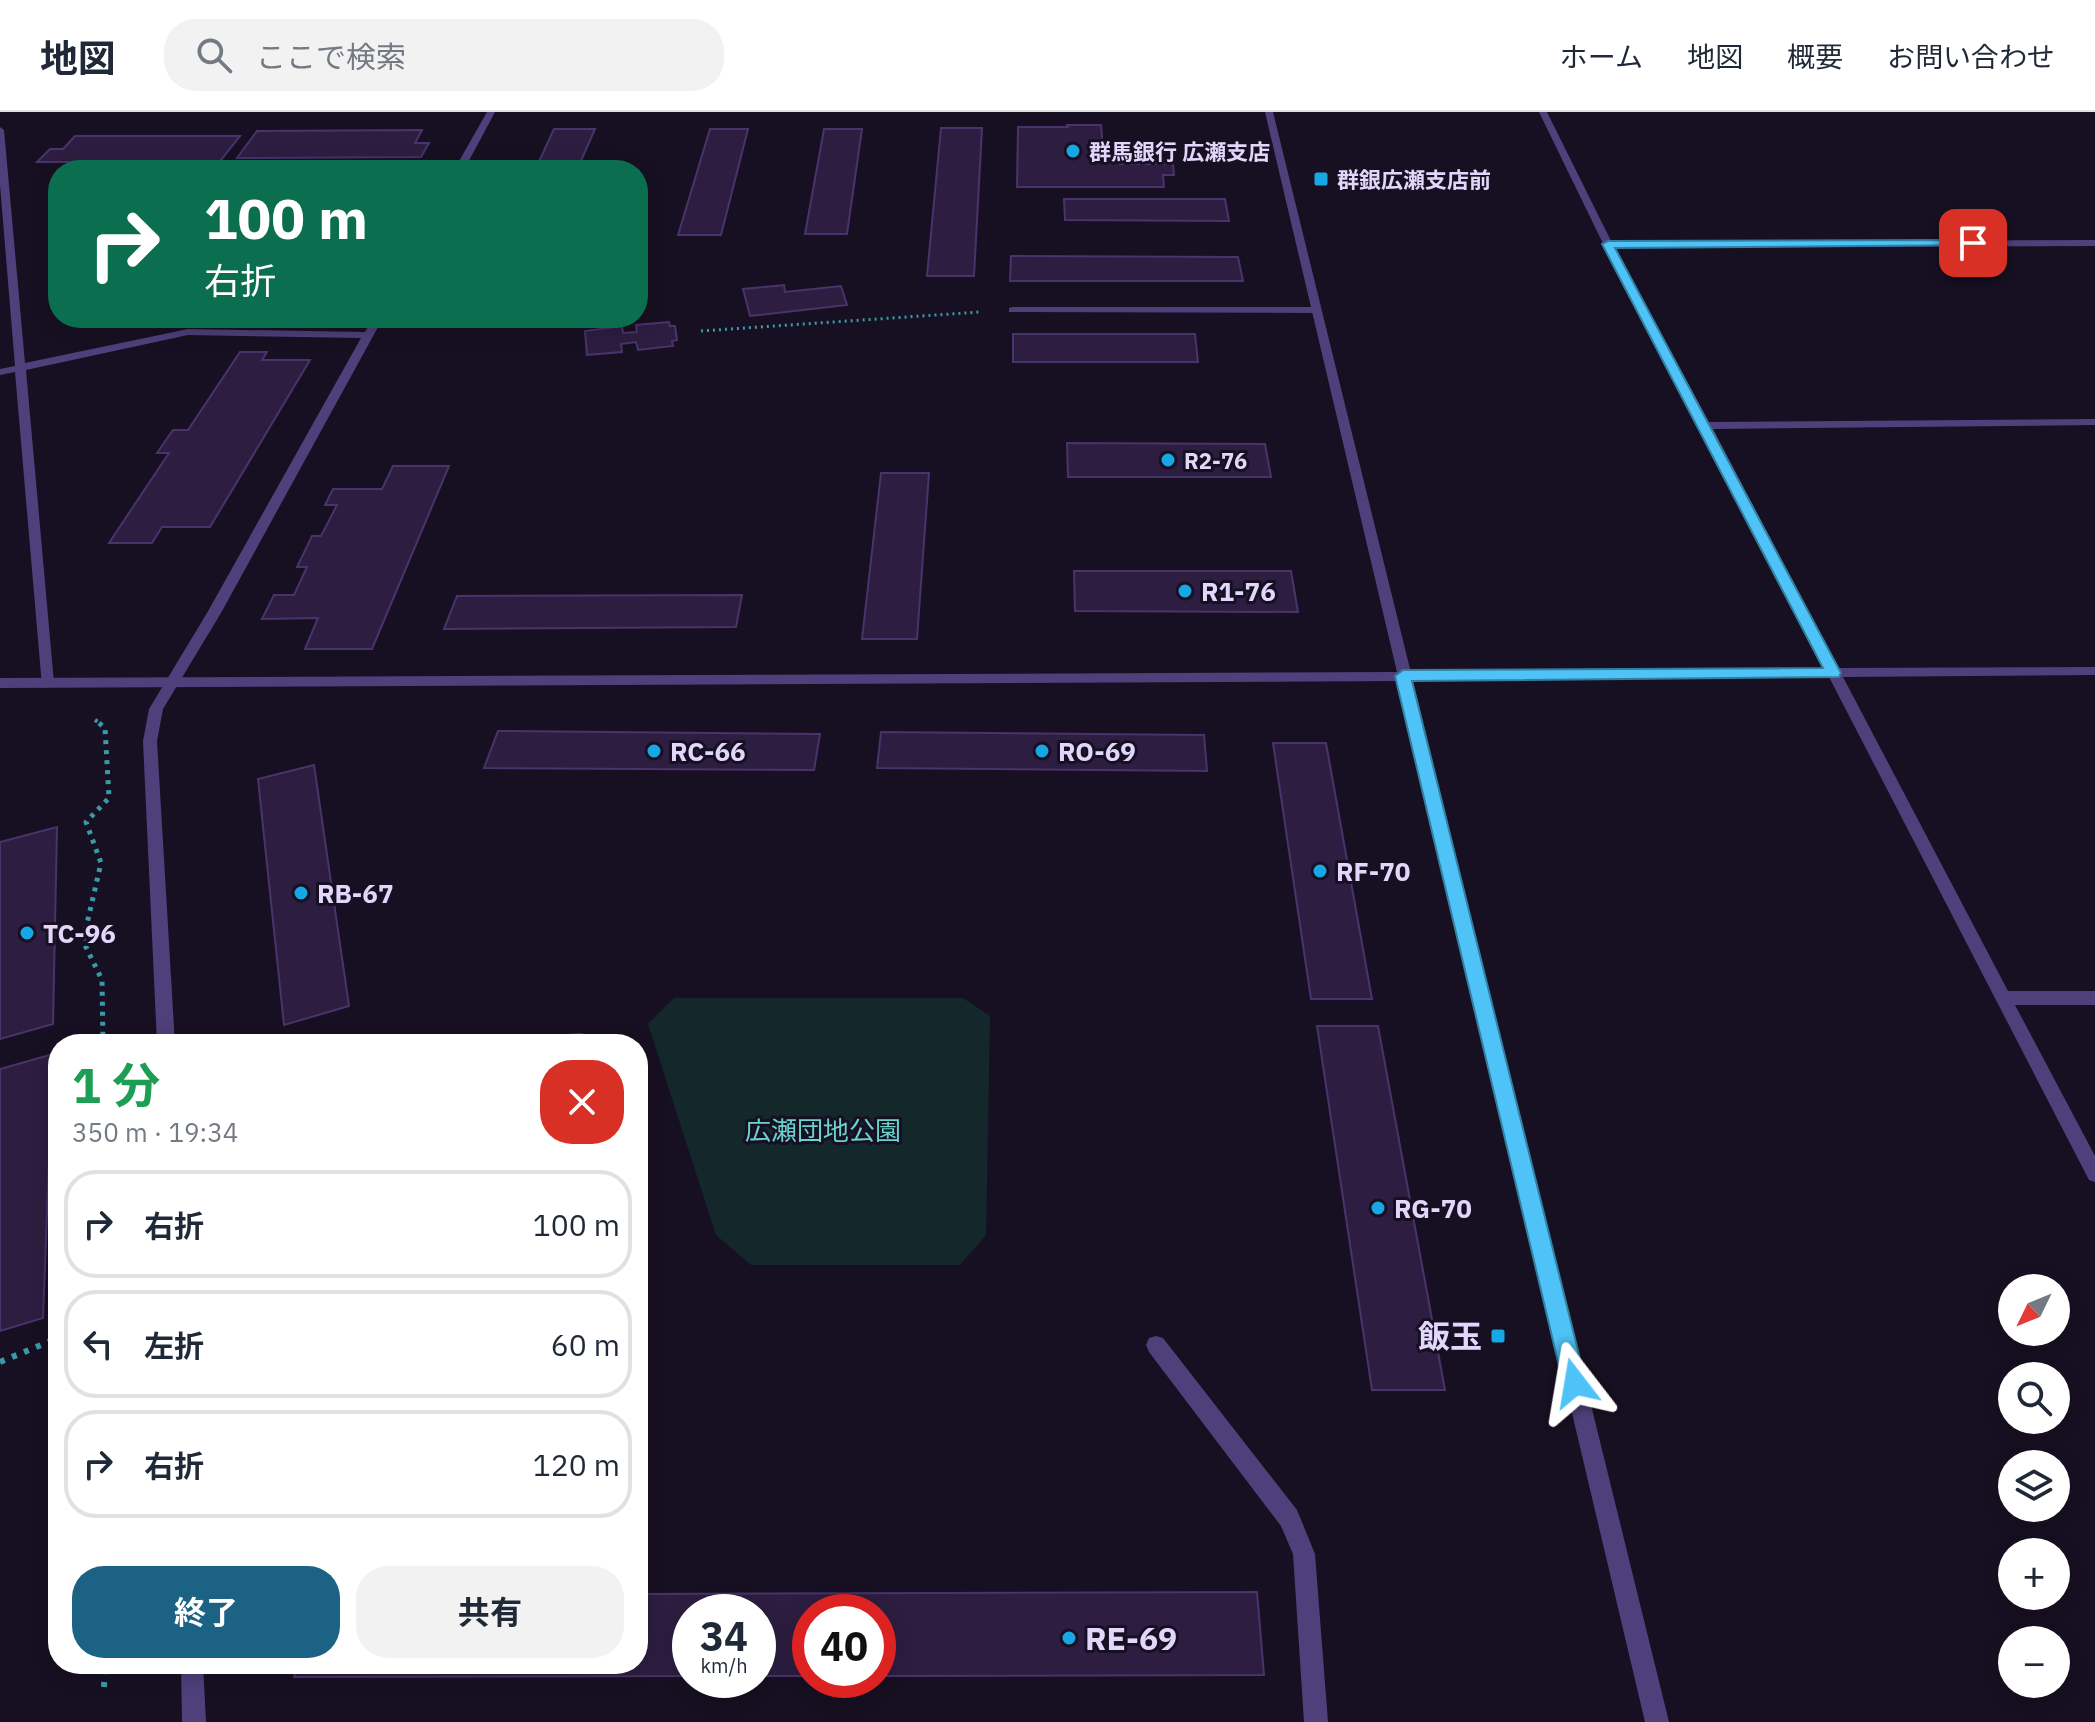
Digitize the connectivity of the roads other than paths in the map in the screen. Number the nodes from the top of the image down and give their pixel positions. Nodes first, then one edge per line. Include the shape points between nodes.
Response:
1 (491, 112) edge
2 (1269, 112) edge
3 (1543, 112) edge
4 (0, 130) edge
5 (465, 160) edge
6 (3, 200) edge
7 (2095, 243) edge
8 (1608, 244) junction
9 (1013, 310) road end
10 (1315, 310) junction
11 (372, 328) edge
12 (368, 335) junction
13 (21, 367) junction
14 (0, 372) edge
15 (2095, 422) edge
16 (1705, 426) junction
17 (2095, 671) edge
18 (1833, 673) junction
19 (1403, 676) junction
20 (172, 682) junction
21 (0, 683) edge
22 (47, 683) junction
23 (2003, 998) junction
24 (2095, 998) edge
25 (165, 1034) edge
26 (2095, 1174) edge
27 (1156, 1345) dead end
28 (192, 1674) edge
29 (194, 1722) edge
30 (1316, 1722) edge
31 (1657, 1722) edge

1 - 5 street
2 - 10 street
3 - 8 street
4 - 6 street
6 - 13 street
7 - 8 street
8 - 16 street
9 - 10 street
10 - 19 street
11 - 12 street
12 - 13 street via 188,332
12 - 20 street
13 - 14 street
13 - 22 street
15 - 16 street
16 - 18 street
17 - 18 street
18 - 19 street
18 - 23 street
19 - 20 street
19 - 31 street
20 - 22 street
20 - 25 street via 156,709 150,741
21 - 22 street
23 - 24 street
23 - 26 street
27 - 30 street via 1289,1518 1304,1554
28 - 29 street

